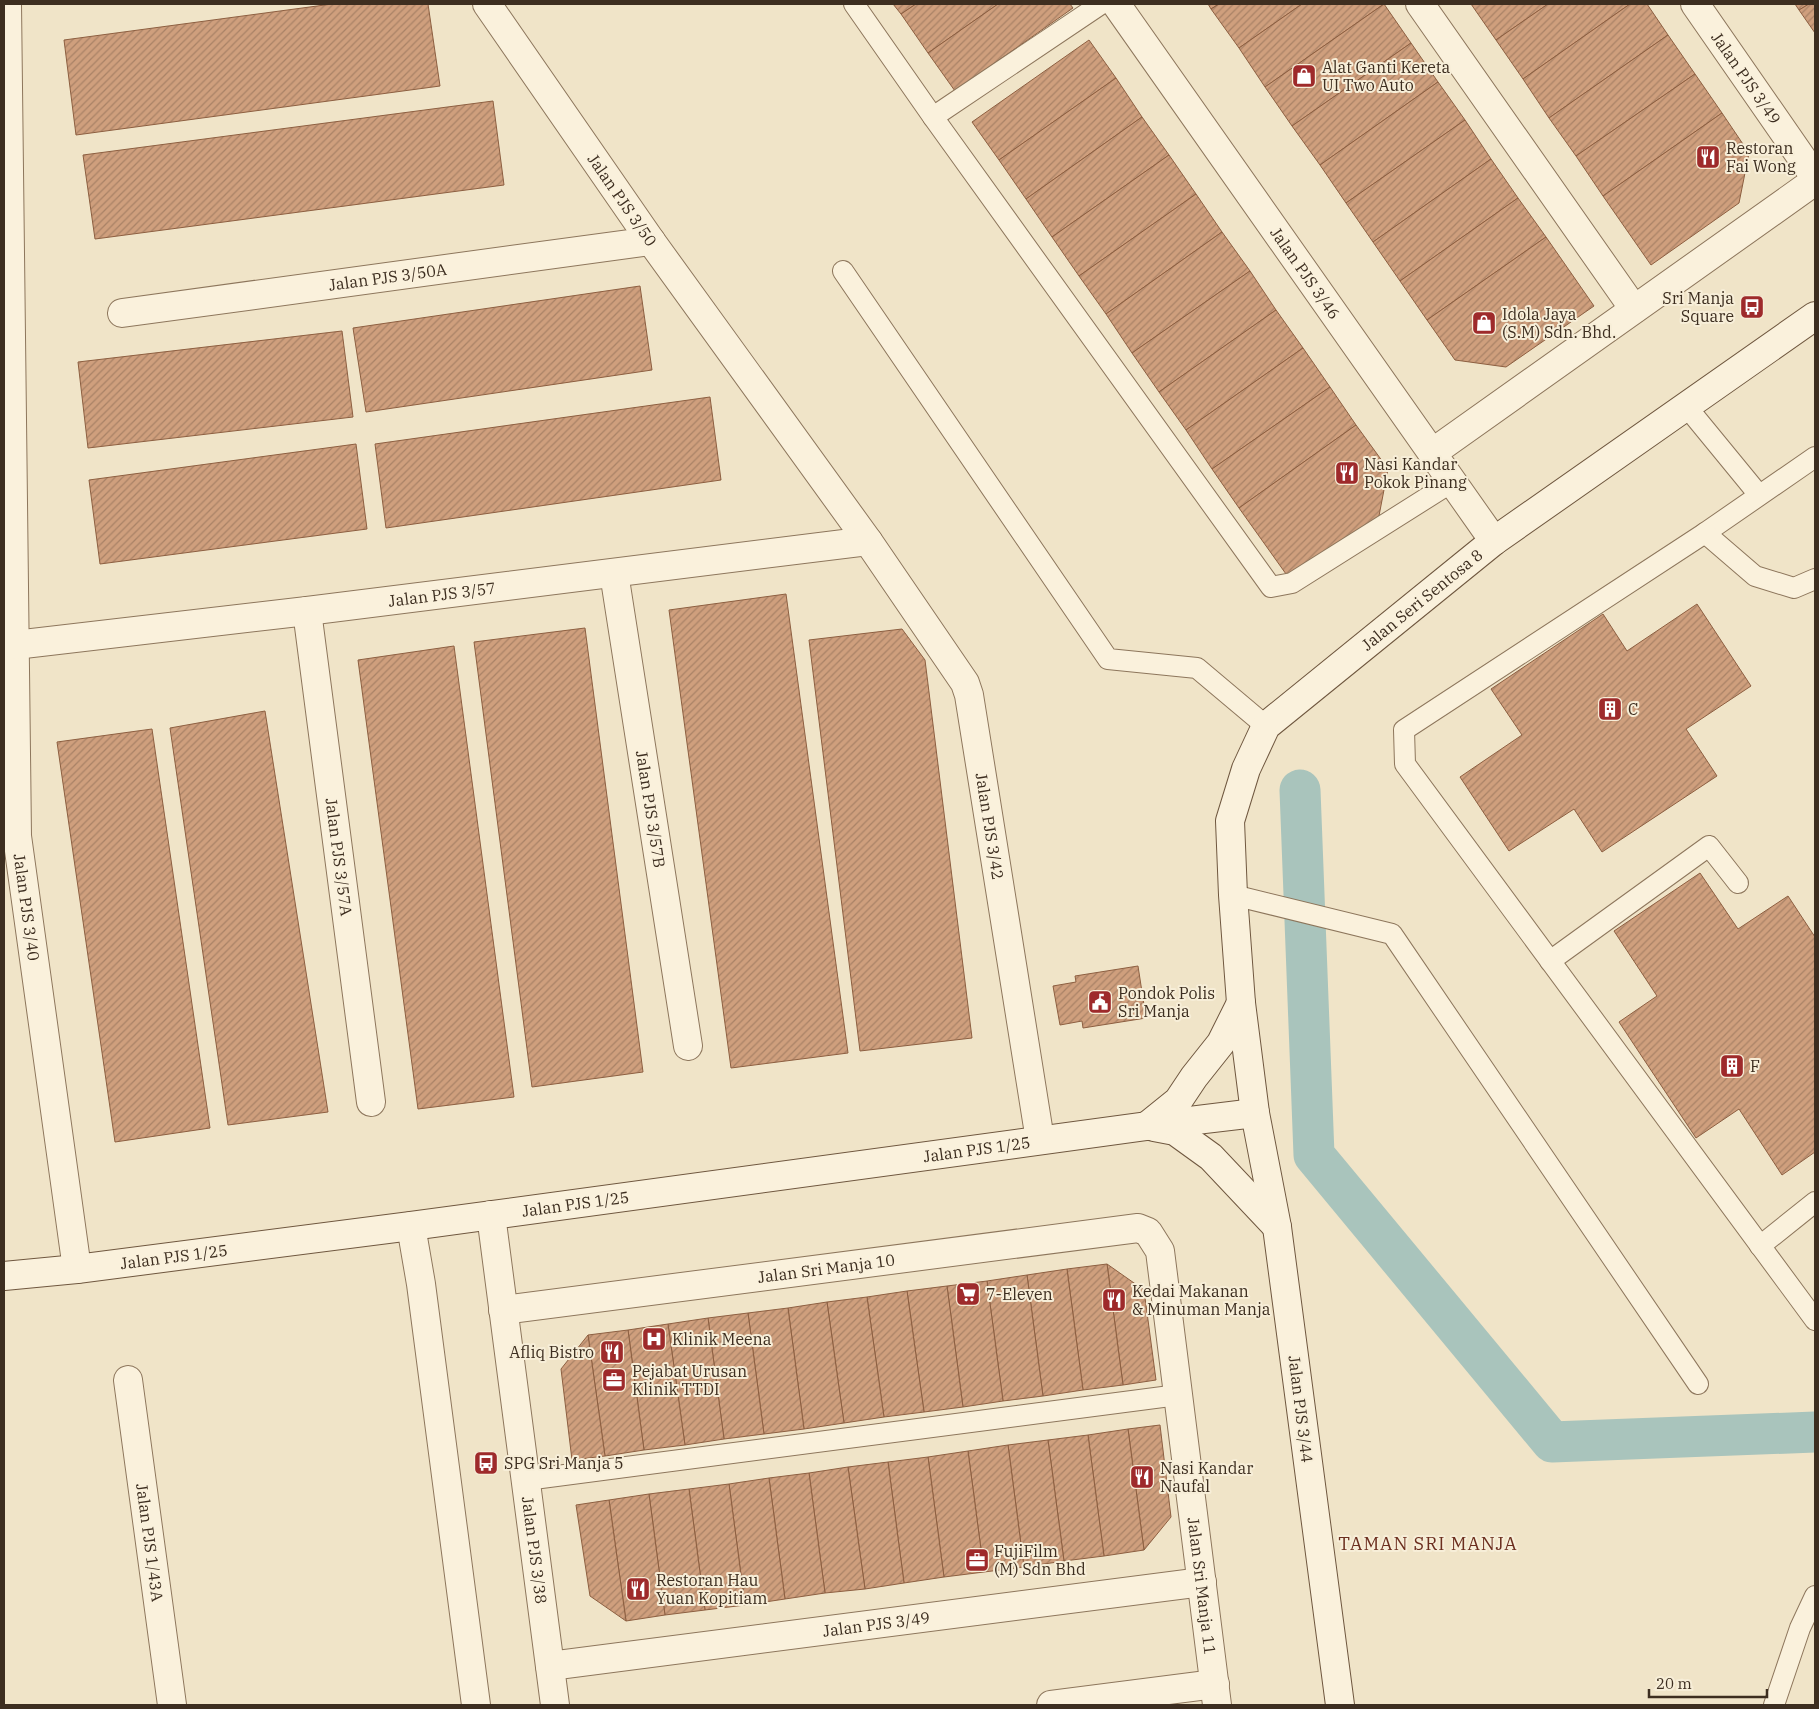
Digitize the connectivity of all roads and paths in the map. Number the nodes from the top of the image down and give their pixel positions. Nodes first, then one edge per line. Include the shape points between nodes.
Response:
1 (7, 4) edge
2 (487, 4) edge
3 (854, 4) edge
4 (1102, 4) edge
5 (1116, 4) edge
6 (1420, 4) edge
7 (1695, 4) edge
8 (6, 58) edge
9 (933, 117) junction
10 (1815, 177) edge
11 (1815, 181) edge
12 (651, 241) junction
13 (843, 270) dead end
14 (1634, 309) junction
15 (122, 313) dead end
16 (1815, 316) edge
17 (7, 376) edge
18 (1686, 406) junction
19 (1432, 452) junction
20 (1815, 457) edge
21 (1452, 482) junction
22 (1759, 495) junction
23 (1704, 533) junction
24 (1494, 540) junction
25 (868, 541) junction
26 (614, 573) junction
27 (1815, 579) edge
28 (307, 611) junction
29 (15, 644) junction
30 (1266, 726) junction
31 (11, 836) edge
32 (1738, 882) dead end
33 (1233, 895) junction
34 (1550, 961) junction
35 (1241, 1004) junction
36 (688, 1046) dead end
37 (371, 1102) dead end
38 (1255, 1113) junction
39 (1147, 1126) junction
40 (1040, 1140) junction
41 (1815, 1202) edge
42 (491, 1215) junction
43 (411, 1226) junction
44 (1277, 1227) junction
45 (1148, 1232) joint
46 (1760, 1246) junction
47 (77, 1269) junction
48 (4, 1276) edge
49 (503, 1310) junction
50 (1815, 1320) edge
51 (128, 1380) dead end
52 (1698, 1384) dead end
53 (1178, 1395) junction
54 (526, 1480) junction
55 (1202, 1582) junction
56 (1815, 1596) edge
57 (550, 1666) junction
58 (1216, 1695) edge
59 (172, 1705) edge
60 (476, 1705) edge
61 (555, 1705) edge
62 (1051, 1705) edge
63 (1340, 1705) edge
64 (1774, 1705) edge

1 - 8 street, Jalan PJS 3/40
2 - 12 street, Jalan PJS 3/50
3 - 9 lane
4 - 9 lane
5 - 19 street, Jalan PJS 3/46
6 - 14 street
7 - 10 street, Jalan PJS 3/49
8 - 17 street, Jalan PJS 3/40
9 - 21 lane via 1271,587 1292,583
11 - 14 street
12 - 15 street, Jalan PJS 3/50A
12 - 25 street, Jalan PJS 3/50
13 - 30 lane via 1108,659 1197,668
14 - 19 street
16 - 18 street, Jalan Seri Sentosa 8
17 - 29 street, Jalan PJS 3/40
18 - 22 lane
18 - 24 street, Jalan Seri Sentosa 8
19 - 21 street, Jalan PJS 3/46
20 - 22 lane
21 - 24 street, Jalan PJS 3/46
22 - 23 lane
23 - 27 lane via 1755,576 1794,588
23 - 34 lane via 1404,730 1405,764
24 - 30 street, Jalan Seri Sentosa 8
25 - 26 street, Jalan PJS 3/57
25 - 40 street, Jalan PJS 3/42 via 965,683 969,694
26 - 28 street, Jalan PJS 3/57
26 - 36 street, Jalan PJS 3/57B
28 - 29 street, Jalan PJS 3/57
28 - 37 street, Jalan PJS 3/57A
29 - 31 street, Jalan PJS 3/40
30 - 33 street, Jalan Seri Sentosa 8 via 1246,768 1230,821
31 - 47 street, Jalan PJS 3/40
32 - 34 lane via 1709,846
33 - 35 street, Jalan Seri Sentosa 8
33 - 52 lane via 1392,934
34 - 46 lane
35 - 38 street, Jalan Seri Sentosa 8
35 - 39 street via 1221,1043 1178,1101
38 - 39 street, Jalan PJS 1/25
38 - 44 street, Jalan PJS 3/44
39 - 40 street, Jalan PJS 1/25
39 - 44 street via 1175,1131 1211,1156
40 - 42 street, Jalan PJS 1/25
41 - 46 lane
42 - 43 street, Jalan PJS 1/25
42 - 49 street, Jalan PJS 3/38
43 - 47 street, Jalan PJS 1/25
43 - 60 street
44 - 63 street, Jalan PJS 3/44
45 - 49 street, Jalan Sri Manja 10 via 1138,1228
45 - 53 street, Jalan Sri Manja 11 via 1160,1251
46 - 50 lane
47 - 48 street, Jalan PJS 1/25
49 - 54 street, Jalan PJS 3/38
51 - 59 street, Jalan PJS 1/43A
53 - 54 lane
53 - 55 street, Jalan Sri Manja 11
54 - 57 street, Jalan PJS 3/38
55 - 57 street, Jalan PJS 3/49
55 - 58 street, Jalan Sri Manja 11
56 - 64 lane via 1800,1628
57 - 61 street, Jalan PJS 3/38
58 - 62 street

